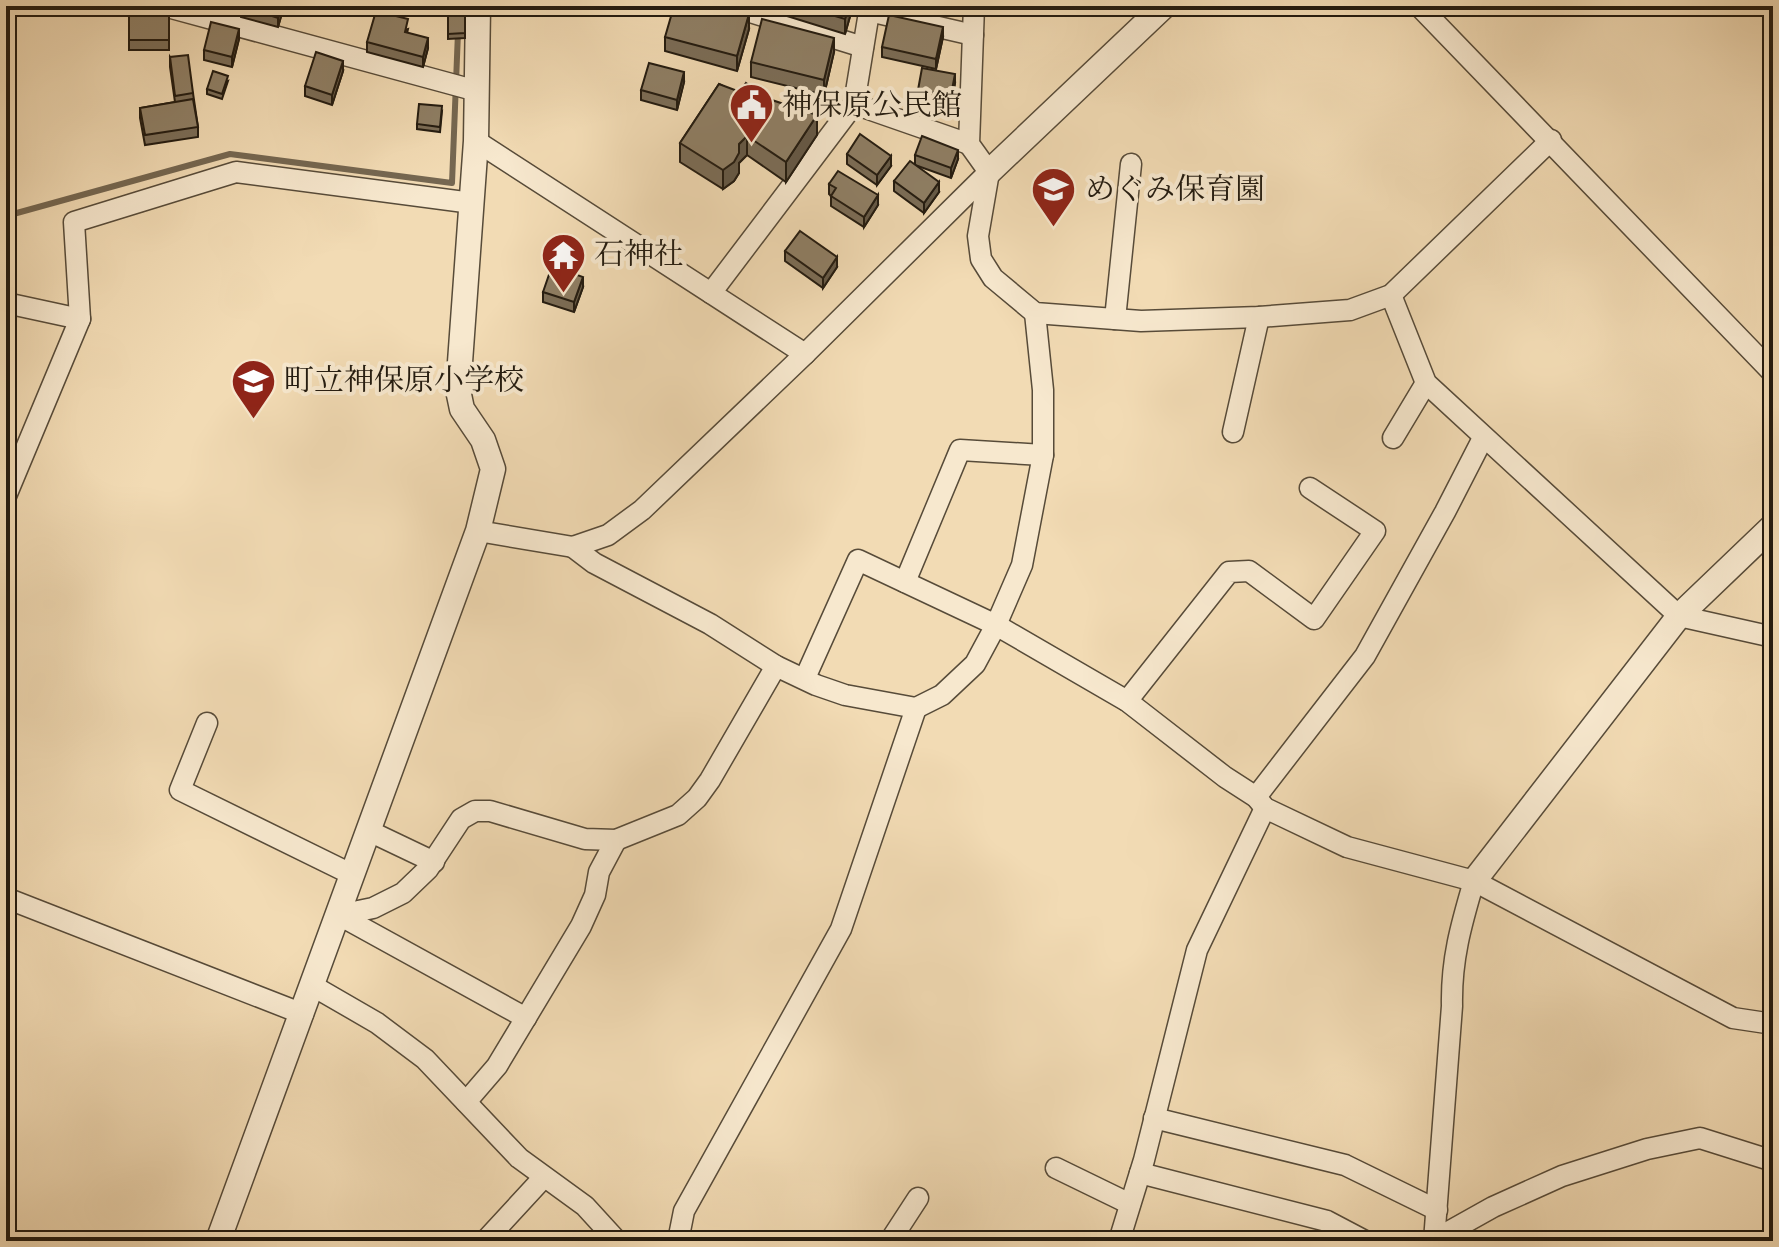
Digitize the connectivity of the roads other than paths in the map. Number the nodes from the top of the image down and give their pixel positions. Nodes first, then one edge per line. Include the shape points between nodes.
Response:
1 (164, 6) edge
2 (478, 6) edge
3 (731, 6) edge
4 (974, 6) edge
5 (1164, 6) edge
6 (1419, 6) edge
7 (870, 9) edge
8 (973, 35) junction
9 (863, 47) junction
10 (477, 91) junction
11 (854, 104) junction
12 (1551, 140) junction
13 (476, 141) junction
14 (969, 144) junction
15 (1131, 164) dead end
16 (989, 172) junction
17 (472, 203) junction
18 (711, 293) junction
19 (1391, 295) junction
20 (6, 303) edge
21 (1035, 313) junction
22 (1259, 317) junction
23 (80, 319) junction
24 (1115, 319) junction
25 (805, 354) junction
26 (1773, 373) edge
27 (1426, 383) junction
28 (1233, 432) dead end
29 (1393, 438) dead end
30 (1483, 438) junction
31 (1043, 455) junction
32 (1310, 488) dead end
33 (6, 496) edge
34 (1773, 526) edge
35 (478, 531) junction
36 (573, 547) junction
37 (905, 582) junction
38 (1679, 616) junction
39 (996, 625) junction
40 (1773, 637) edge
41 (776, 666) junction
42 (805, 678) junction
43 (1127, 701) junction
44 (916, 708) junction
45 (207, 723) dead end
46 (1260, 803) junction
47 (369, 831) junction
48 (616, 840) junction
49 (434, 862) junction
50 (353, 875) junction
51 (1474, 881) junction
52 (6, 898) edge
53 (339, 915) junction
54 (313, 986) junction
55 (303, 1014) junction
56 (526, 1018) junction
57 (1773, 1024) edge
58 (466, 1102) junction
59 (1154, 1118) junction
60 (1773, 1161) edge
61 (1056, 1168) dead end
62 (1140, 1173) junction
63 (544, 1177) junction
64 (918, 1198) dead end
65 (1130, 1204) junction
66 (1437, 1210) junction
67 (1434, 1240) edge
68 (218, 1241) edge
69 (485, 1241) edge
70 (617, 1241) edge
71 (678, 1241) edge
72 (890, 1241) edge
73 (1119, 1241) edge
74 (1365, 1241) edge

1 - 10 street
2 - 10 street
3 - 9 street
4 - 8 street
5 - 16 street
6 - 12 street
7 - 8 street
7 - 9 street
8 - 14 street
9 - 11 street
10 - 13 street
11 - 14 street
11 - 18 street
12 - 19 street
12 - 26 street
13 - 17 street
13 - 18 street
14 - 16 street
15 - 24 street
16 - 21 street via 978,236 981,259 993,278
16 - 25 street
17 - 23 street via 236,172 74,222
17 - 35 street via 458,390 462,409 483,440 493,469
18 - 25 street
19 - 22 street via 1350,310
19 - 27 street
20 - 23 street
21 - 24 street
21 - 31 street
22 - 24 street
22 - 28 street
23 - 33 street
25 - 36 street via 642,510 608,535
27 - 29 street
27 - 30 street
30 - 38 street
30 - 46 street via 1365,656
31 - 37 street via 960,450
31 - 39 street via 1022,565
32 - 43 street via 1375,531 1314,619 1249,571 1229,572
34 - 38 street
35 - 36 street
35 - 47 street
36 - 41 street
37 - 39 street
37 - 42 street via 858,560
38 - 40 street
38 - 51 street
39 - 43 street
39 - 44 street via 975,664 942,695
41 - 42 street
41 - 48 street via 697,798 678,815
42 - 44 street via 845,695
43 - 46 street
44 - 71 street via 841,929 684,1211
45 - 50 street via 180,790
46 - 51 street via 1347,847
46 - 59 street via 1197,950
47 - 49 street
47 - 50 street
48 - 49 street via 585,839 475,811 461,819
48 - 56 street via 581,926
49 - 53 street via 403,893 373,908
50 - 53 street
51 - 57 street via 1733,1018
51 - 66 street via 1451,973
52 - 55 street
53 - 54 street
53 - 56 street
54 - 55 street
54 - 58 street via 425,1059
55 - 68 street
56 - 58 street via 497,1066
58 - 63 street
59 - 62 street
59 - 66 street via 1345,1165
60 - 67 street via 1700,1138 1647,1149 1562,1176
61 - 65 street
62 - 65 street
62 - 74 street via 1327,1221
63 - 69 street
63 - 70 street via 585,1206
64 - 72 street
65 - 73 street
66 - 67 street

